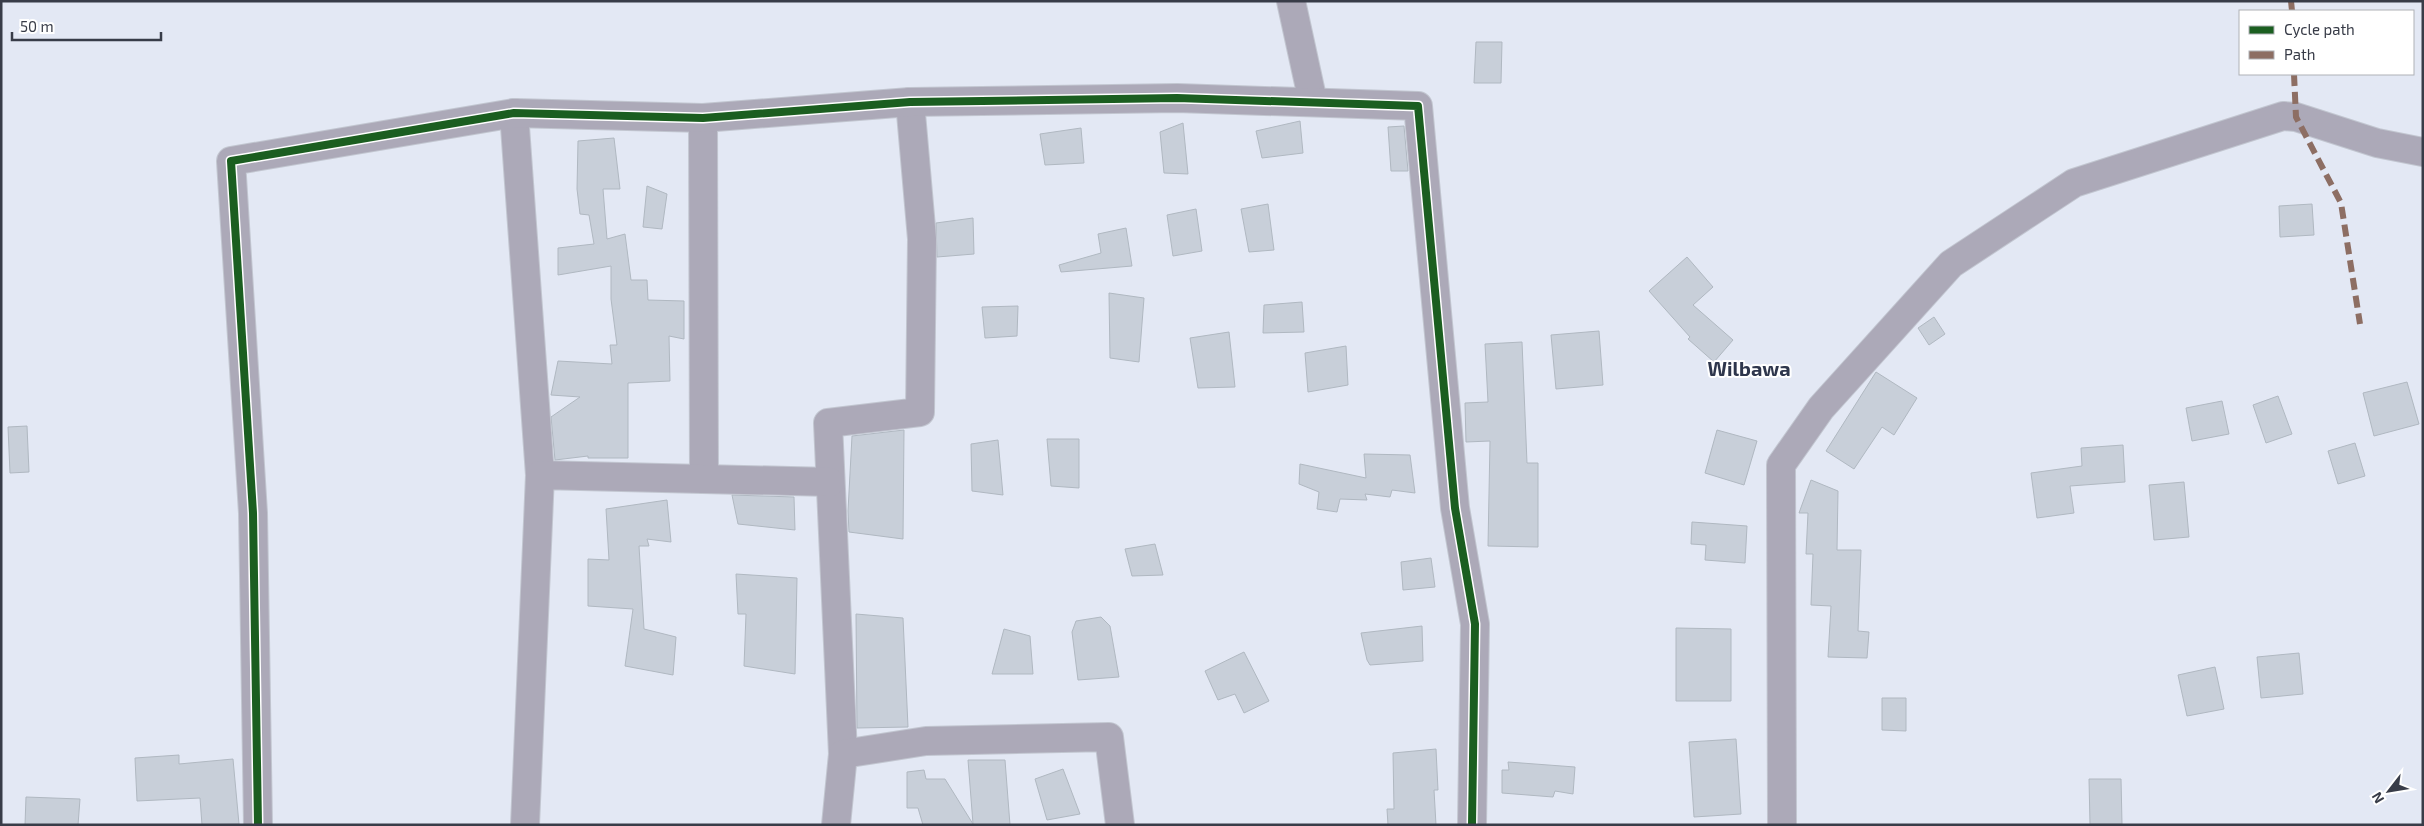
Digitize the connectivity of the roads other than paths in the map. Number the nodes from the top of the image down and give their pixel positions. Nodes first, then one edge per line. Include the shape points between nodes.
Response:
1 (1291, 1) edge
2 (910, 102) junction
3 (1313, 102) junction
4 (514, 113) junction
5 (703, 118) junction
6 (2423, 152) edge
7 (540, 475) junction
8 (704, 479) junction
9 (830, 482) junction
10 (844, 754) junction
11 (258, 825) edge
12 (525, 825) edge
13 (836, 825) edge
14 (1120, 825) edge
15 (1472, 825) edge
16 (1782, 825) edge

1 - 3 street
2 - 3 street via 1177,98
2 - 5 street
2 - 9 street via 922,239 920,412 828,423
3 - 15 street via 1418,106 1455,508 1475,624
4 - 5 street
4 - 7 street
4 - 11 street via 230,161 253,513
5 - 8 street
6 - 16 street via 2283,116 2074,183 1951,264 1821,408 1781,465
7 - 8 street
7 - 12 street
8 - 9 street
9 - 10 street
10 - 13 street
10 - 14 street via 926,742 1109,737

